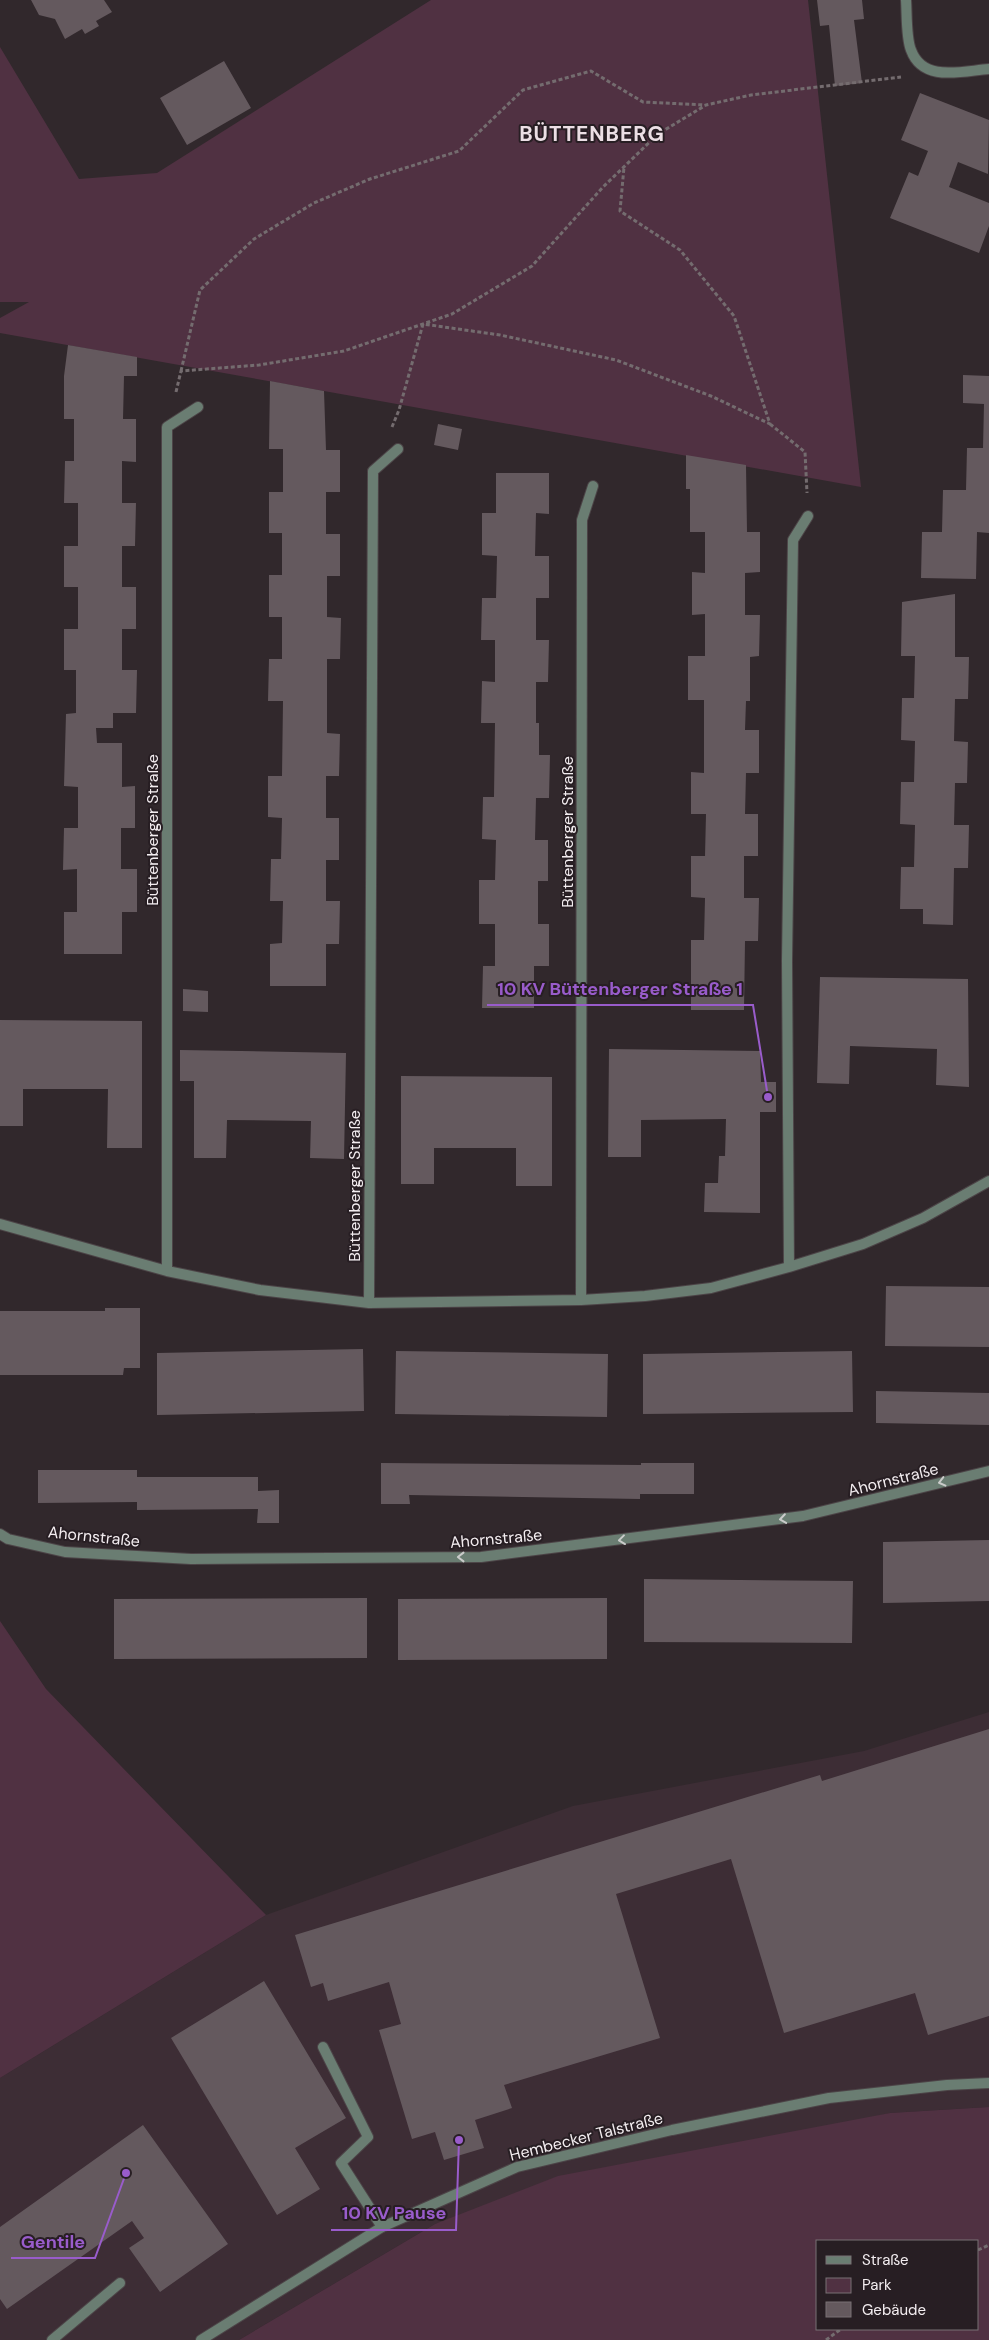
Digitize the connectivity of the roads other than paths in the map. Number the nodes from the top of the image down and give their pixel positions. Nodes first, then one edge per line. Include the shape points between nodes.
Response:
1 (906, 0) edge
2 (989, 69) edge
3 (198, 407) dead end
4 (398, 449) dead end
5 (593, 486) dead end
6 (808, 516) road end
7 (989, 1181) edge
8 (0, 1224) edge
9 (789, 1267) junction
10 (167, 1271) junction
11 (581, 1300) junction
12 (369, 1303) junction
13 (989, 1471) edge
14 (0, 1534) edge
15 (323, 2047) dead end
16 (989, 2083) edge
17 (382, 2228) junction
18 (120, 2283) dead end
19 (52, 2340) edge
20 (201, 2340) edge

1 - 2 street via 910,50 922,67 936,73
3 - 10 street, Büttenberger Straße via 167,427
4 - 12 street, Büttenberger Straße via 373,471
5 - 11 street, Büttenberger Straße via 582,520
6 - 9 street via 793,540 787,961
7 - 9 street via 924,1218 864,1244
8 - 10 street
9 - 11 street via 711,1288
10 - 12 street via 260,1290
11 - 12 street
13 -> 14 street, Ahornstraße via 803,1516 481,1557 192,1559 65,1552 8,1539
15 - 17 street via 368,2138 341,2162
16 - 17 street, Hembecker Talstraße via 829,2098 517,2167
17 - 20 street, Hembecker Talstraße
18 - 19 street

